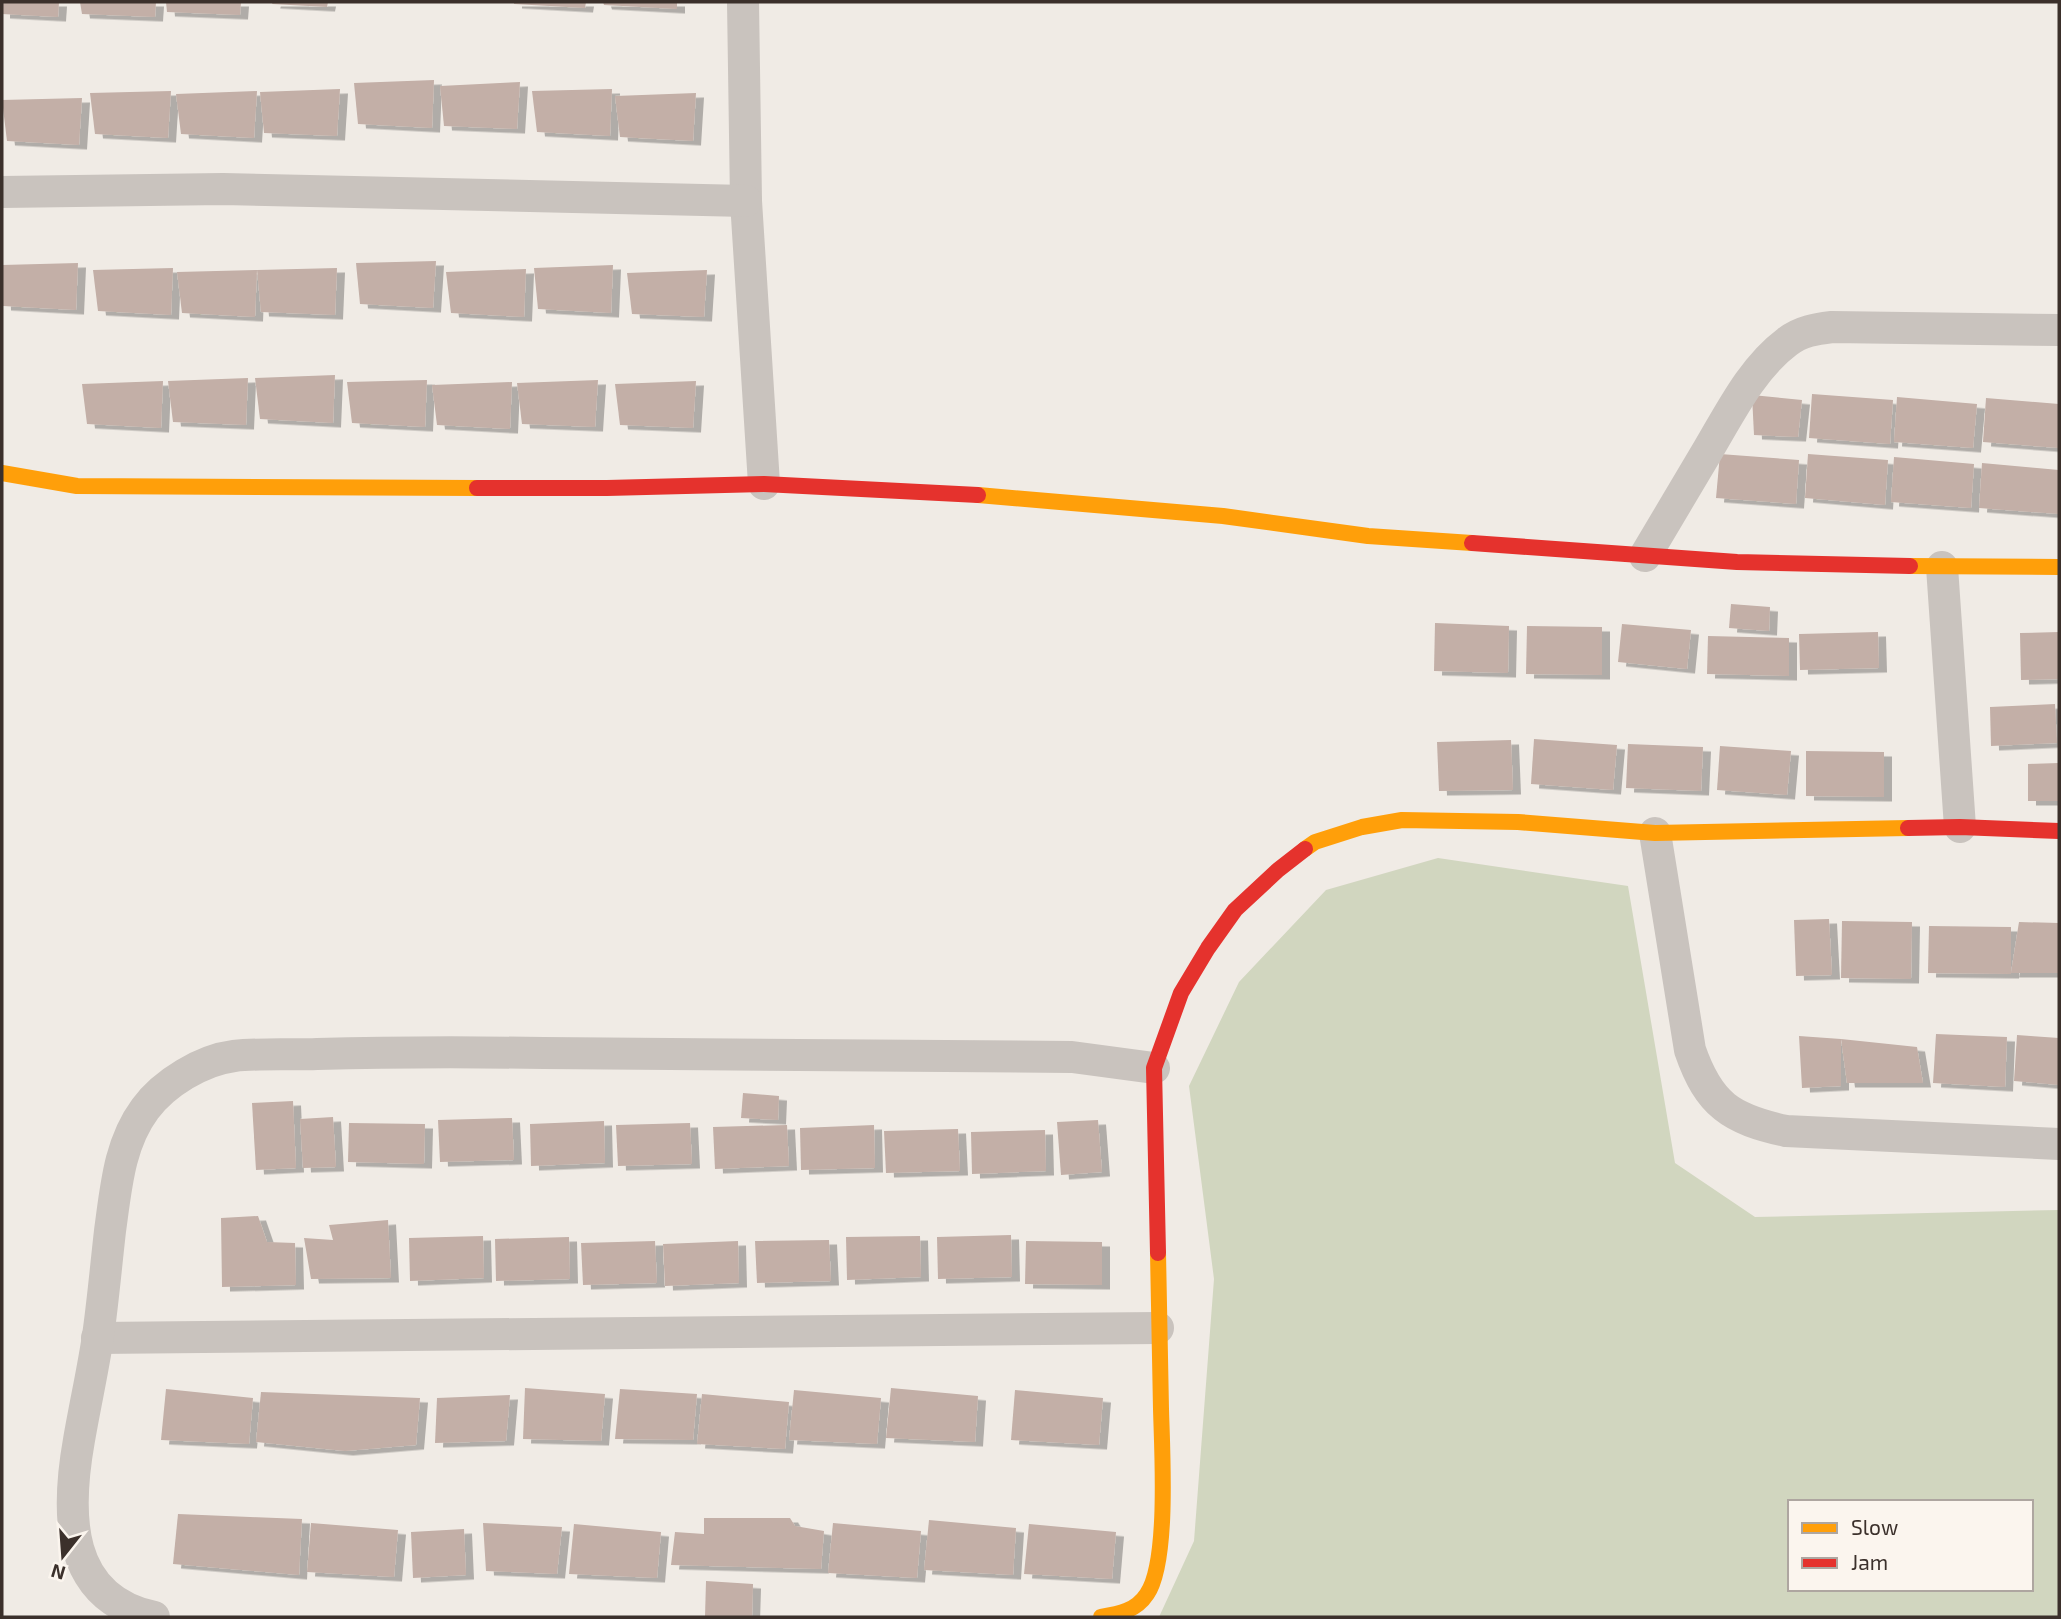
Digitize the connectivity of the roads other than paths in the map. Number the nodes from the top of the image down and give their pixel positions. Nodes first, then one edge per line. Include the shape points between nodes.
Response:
1 (743, 2) edge
2 (2, 192) edge
3 (746, 201) junction
4 (2059, 330) edge
5 (2, 473) edge
6 (764, 484) junction
7 (1645, 556) junction
8 (2059, 567) edge
9 (1942, 568) junction
10 (1960, 827) junction
11 (2059, 831) edge
12 (1654, 832) junction
13 (1154, 1068) junction
14 (2059, 1144) edge
15 (1158, 1328) junction
16 (97, 1338) junction
17 (1141, 1606) edge
18 (154, 1617) edge
19 (1101, 1617) edge

1 - 3 street
2 - 3 street via 223,189
3 - 6 street
4 - 7 street via 1832,327 1798,335 1771,357 1725,420
5 - 6 street via 77,486 607,488
6 - 7 street via 1093,504 1368,536
7 - 9 street
8 - 9 street
9 - 10 street
10 - 11 street
10 - 12 street
12 - 13 street via 1518,822 1402,821 1362,827 1315,842 1278,870 1229,919 1181,993
12 - 14 street via 1690,1050 1699,1077 1730,1112 1753,1124 1786,1131
13 - 15 street
13 - 16 street via 1059,1057 402,1052 231,1056 170,1084 131,1131 115,1194
15 - 16 street
15 - 17 street via 1160,1554 1155,1579
16 - 18 street via 74,1468 74,1540 100,1588 117,1604
17 - 19 street

